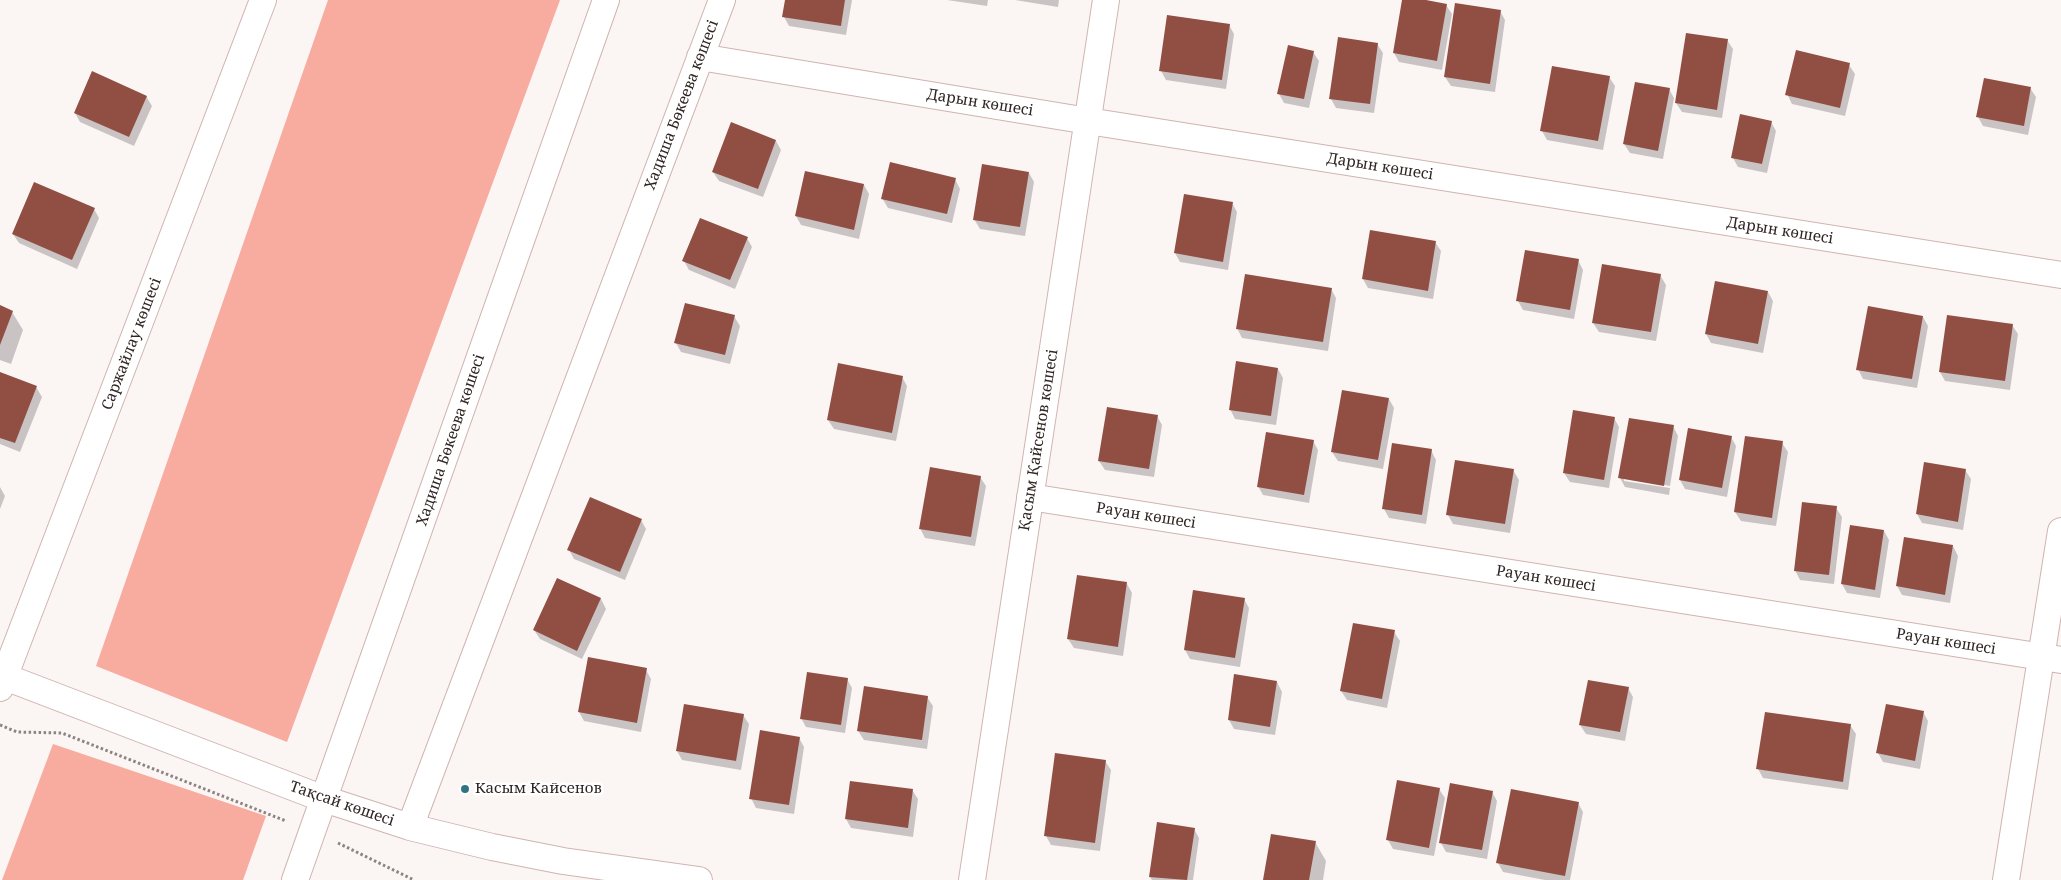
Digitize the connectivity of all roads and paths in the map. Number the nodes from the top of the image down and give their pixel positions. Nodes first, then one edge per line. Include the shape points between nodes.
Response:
1 (263, 0) edge
2 (606, 0) edge
3 (722, 0) edge
4 (1106, 0) edge
5 (700, 57) junction
6 (1088, 121) junction
7 (2061, 275) edge
8 (1030, 497) junction
9 (2061, 531) edge
10 (2051, 658) edge
11 (1, 680) edge
12 (0, 725) edge
13 (324, 799) junction
14 (410, 828) junction
15 (313, 831) junction
16 (296, 880) edge
17 (414, 880) edge
18 (699, 880) edge
19 (972, 880) edge
20 (2006, 880) edge

1 - 11 street, Саржайлау көшесі
2 - 13 street, Хадиша Бөкеева көшесі
3 - 5 street, Хадиша Бөкеева көшесі
4 - 6 street, Қасым Қайсенов көшесі
5 - 6 street, Дарын көшесі
5 - 14 street, Хадиша Бөкеева көшесі
6 - 7 street, Дарын көшесі
6 - 8 street, Қасым Қайсенов көшесі
8 - 10 street, Рауан көшесі
8 - 19 street, Қасым Қайсенов көшесі
9 - 10 street
10 - 20 street
11 - 13 street, Тақсай көшесі
12 - 15 path via 17,732 62,733
13 - 14 street, Тақсай көшесі
13 - 15 street, Хадиша Бөкеева көшесі
14 - 18 street, Тақсай көшесі via 563,861
15 - 16 street, Хадиша Бөкеева көшесі
15 - 17 path

